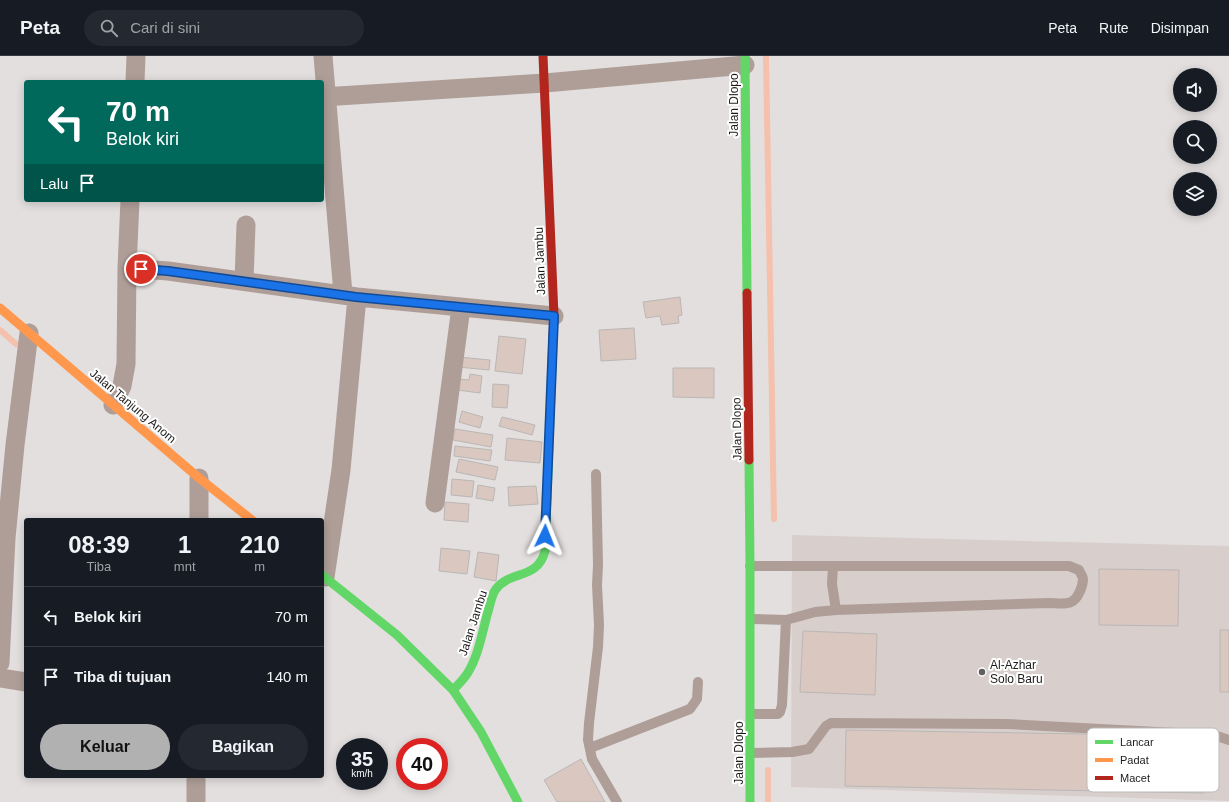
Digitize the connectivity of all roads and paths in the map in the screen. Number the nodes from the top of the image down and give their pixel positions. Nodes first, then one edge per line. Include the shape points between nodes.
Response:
1 (136, 56) edge
2 (323, 56) edge
3 (543, 56) edge
4 (745, 60) edge
5 (135, 80) edge
6 (324, 80) edge
7 (545, 83) junction
8 (324, 97) edge
9 (130, 202) edge
10 (246, 225) dead end
11 (127, 268) junction
12 (244, 281) junction
13 (350, 295) junction
14 (461, 307) junction
15 (0, 308) edge
16 (554, 316) junction
17 (29, 333) junction
18 (113, 405) junction
19 (596, 474) dead end
20 (199, 478) junction
21 (435, 503) dead end
22 (199, 518) edge
23 (249, 518) edge
24 (2, 552) edge
25 (750, 566) junction
26 (833, 566) junction
27 (324, 576) edge
28 (836, 610) junction
29 (751, 619) junction
30 (786, 620) junction
31 (0, 663) edge
32 (0, 678) edge
33 (24, 682) edge
34 (698, 682) dead end
35 (453, 690) junction
36 (751, 714) junction
37 (1087, 728) edge
38 (1219, 737) edge
39 (1229, 740) edge
40 (590, 748) junction
41 (751, 753) junction
42 (196, 778) edge
43 (196, 802) edge
44 (518, 802) edge
45 (617, 802) edge
46 (750, 802) edge

1 - 5 street
2 - 6 street
3 - 7 street, Jalan Jambu
4 - 7 street
4 - 25 street, Jalan Dlopo
7 - 8 street
7 - 16 street, Jalan Jambu
8 - 13 street
9 - 11 street
10 - 12 street
11 - 12 street
11 - 18 street via 126,364 122,386
12 - 13 street
13 - 14 street
13 - 27 street via 341,470
14 - 16 street
14 - 21 street
15 - 17 street, Jalan Tanjung Anom
16 - 35 street, Jalan Jambu via 545,551 541,562 533,570 504,581 495,590 474,659 467,674
17 - 18 street, Jalan Tanjung Anom
17 - 24 street
18 - 20 street, Jalan Tanjung Anom
19 - 40 lane via 598,647 589,723
20 - 22 street
20 - 23 street, Jalan Tanjung Anom
24 - 31 street
25 - 26 lane
25 - 29 street, Jalan Dlopo
26 - 28 lane via 832,584
26 - 28 lane via 1069,566 1079,570 1083,579 1077,596 1072,602 1065,603
27 - 35 street via 397,635
28 - 30 lane via 815,612
29 - 30 lane
29 - 36 street, Jalan Dlopo
30 - 36 lane via 780,712
32 - 33 street
34 - 40 lane via 697,699 690,709
35 - 44 street via 481,732
36 - 41 street, Jalan Dlopo
37 - 41 lane via 1006,724 830,723 809,750
38 - 39 lane
40 - 45 lane via 592,759
41 - 46 street, Jalan Dlopo
42 - 43 street

